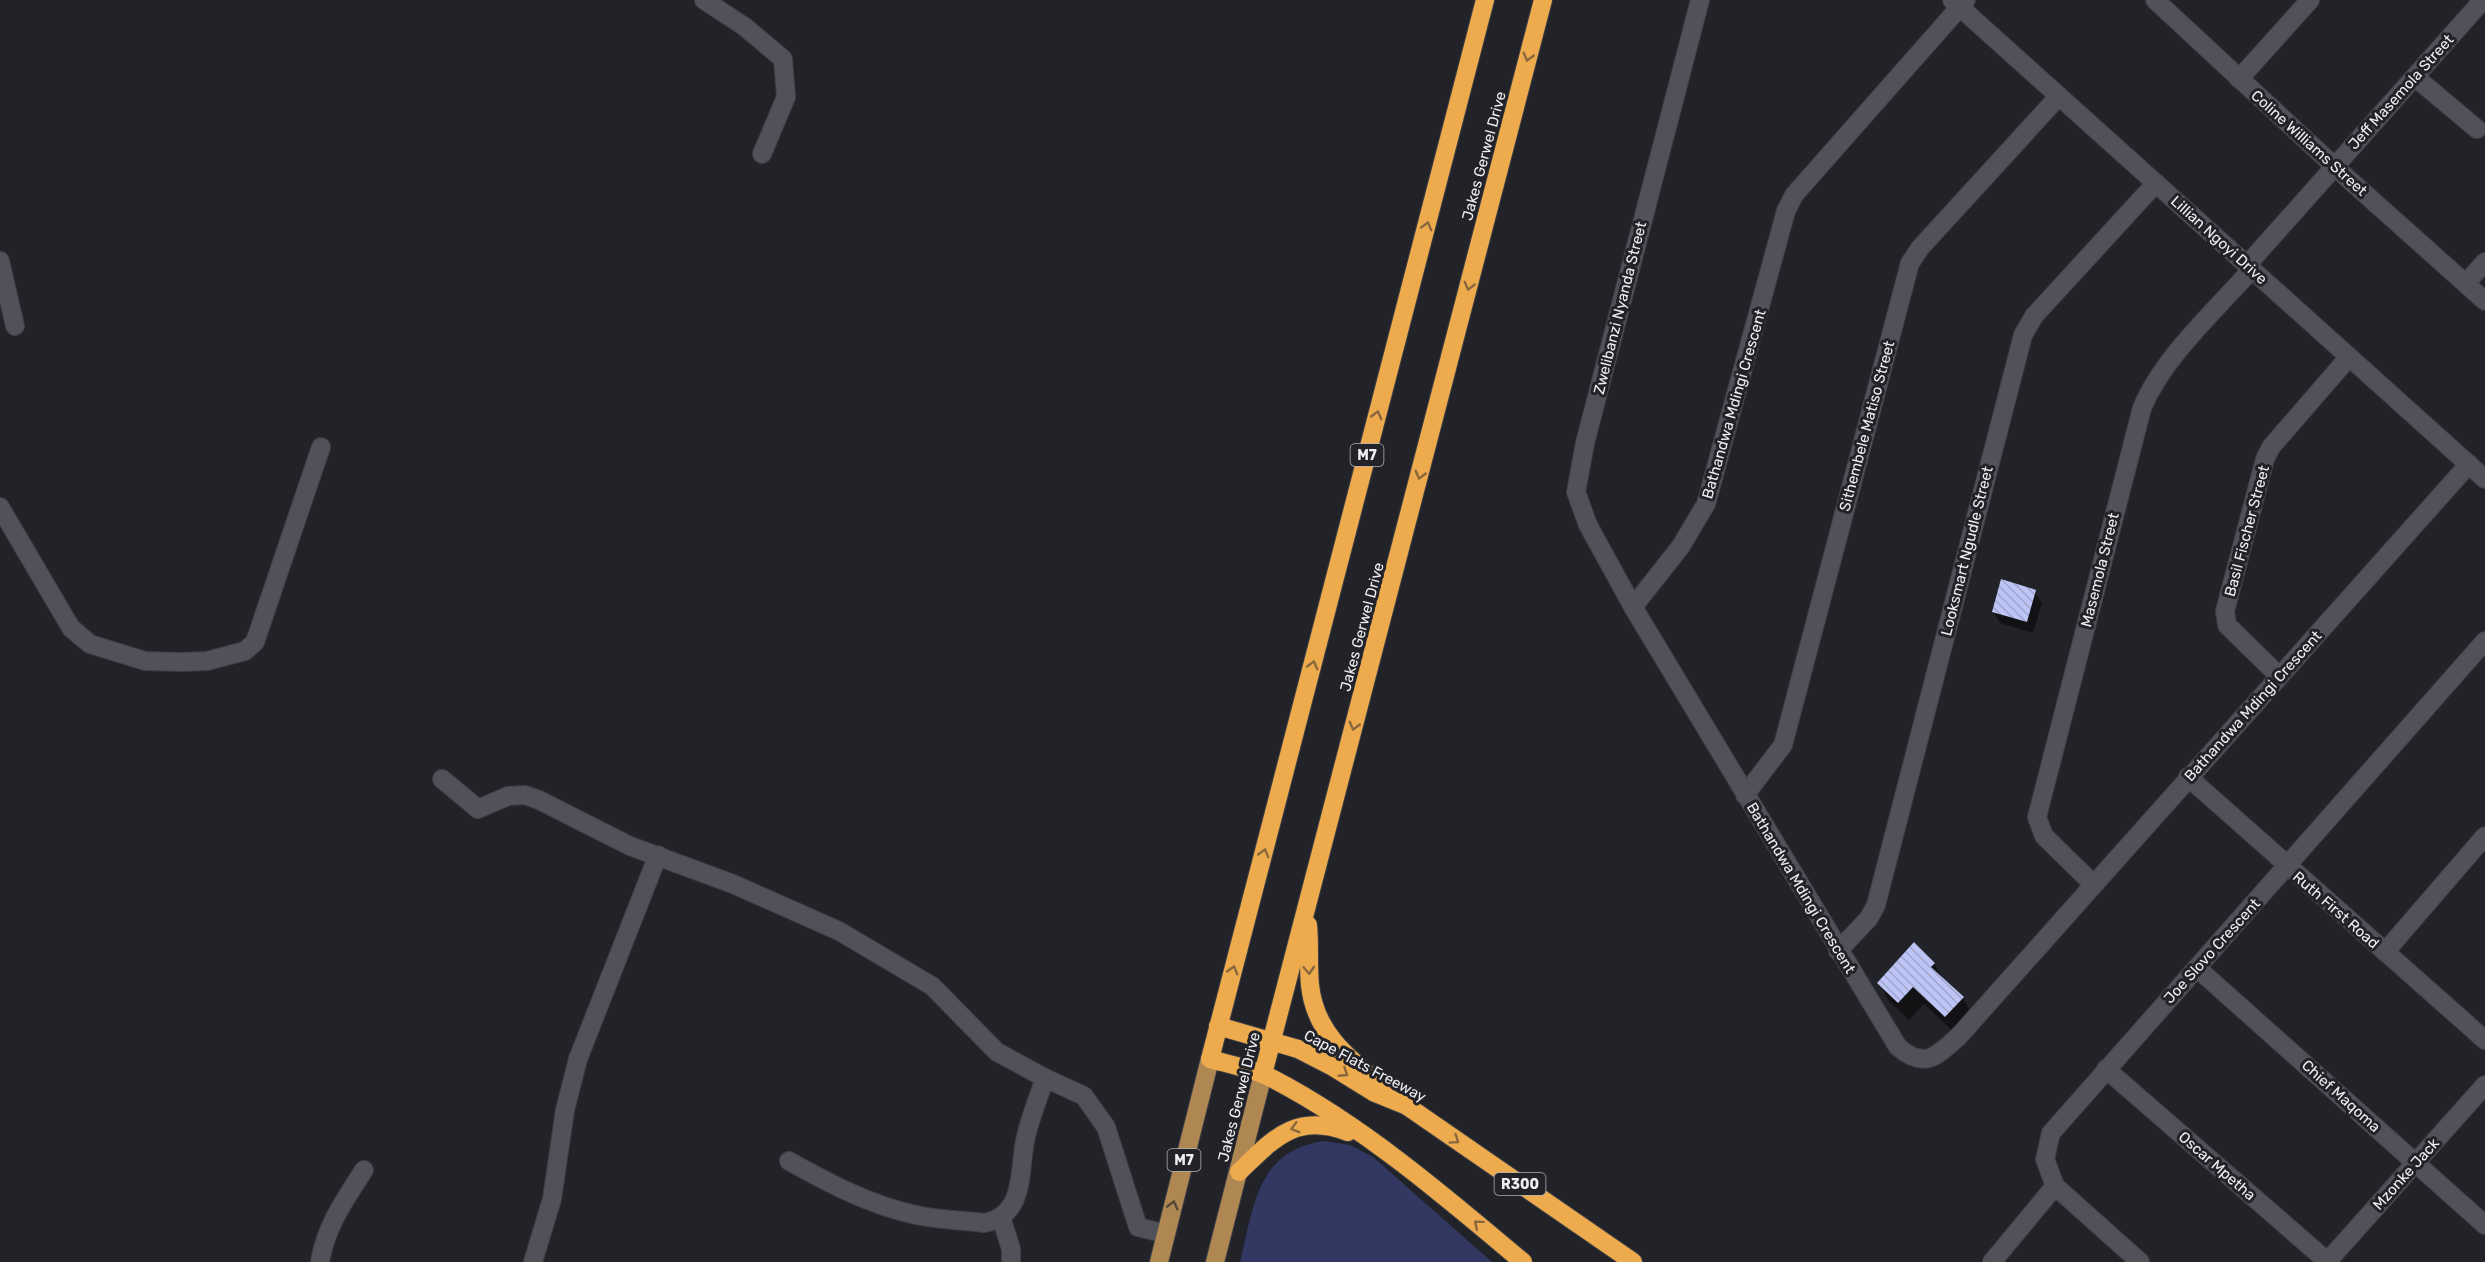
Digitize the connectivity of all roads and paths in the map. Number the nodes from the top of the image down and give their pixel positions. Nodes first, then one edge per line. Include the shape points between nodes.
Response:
1 (704, 0) edge
2 (1485, 0) edge
3 (1543, 0) edge
4 (1700, 0) edge
5 (2155, 0) edge
6 (2310, 0) edge
7 (2483, 0) edge
8 (1959, 2) edge
9 (2415, 77) junction
10 (2239, 79) junction
11 (2058, 96) junction
12 (2477, 129) dead end
13 (762, 154) dead end
14 (2335, 167) junction
15 (2156, 183) junction
16 (0, 261) edge
17 (2485, 262) edge
18 (2249, 267) junction
19 (2466, 283) junction
20 (2485, 301) edge
21 (15, 327) dead end
22 (2349, 357) junction
23 (321, 447) dead end
24 (2469, 464) junction
25 (2485, 479) edge
26 (0, 507) edge
27 (1633, 607) junction
28 (2485, 641) edge
29 (2279, 676) junction
30 (2188, 777) junction
31 (442, 779) dead end
32 (1745, 795) junction
33 (2485, 836) edge
34 (658, 855) junction
35 (2287, 866) junction
36 (2093, 884) junction
37 (1306, 911) junction
38 (1838, 951) junction
39 (2385, 952) junction
40 (2196, 968) junction
41 (1218, 1026) junction
42 (2485, 1040) edge
43 (1272, 1041) junction
44 (1210, 1059) junction
45 (2106, 1069) junction
46 (1263, 1074) junction
47 (1045, 1078) junction
48 (2485, 1085) edge
49 (1407, 1106) junction
50 (1371, 1142) junction
51 (789, 1161) dead end
52 (2416, 1163) junction
53 (364, 1170) dead end
54 (1239, 1172) junction
55 (2055, 1186) junction
56 (1001, 1217) junction
57 (2485, 1225) edge
58 (1166, 1234) junction
59 (320, 1262) edge
60 (533, 1262) edge
61 (1011, 1262) edge
62 (1159, 1262) edge
63 (1215, 1262) edge
64 (1523, 1262) edge
65 (1633, 1262) edge
66 (1992, 1262) edge
67 (2140, 1262) edge
68 (2328, 1262) edge

1 - 13 street via 752,32 783,59 786,97
41 -> 2 highway, M7
3 -> 37 highway, Jakes Gerwel Drive
4 - 27 street, Zwelibanzi Nyanda Street via 1577,480 1578,503
5 - 10 street, Coline Williams Street
6 - 10 street
7 - 9 street, Jeff Masemola Street
8 - 11 street, Lillian Ngoyi Drive
8 - 27 street, Bathandwa Mdingi Crescent via 1794,195 1786,212 1706,504 1681,546
9 - 12 street
9 - 14 street, Jeff Masemola Street
10 - 14 street, Coline Williams Street
11 - 15 street, Lillian Ngoyi Drive
11 - 32 street, Sithembele Matiso Street via 1920,248 1910,264 1783,745
14 - 18 street, Jeff Masemola Street
14 - 19 street, Coline Williams Street
15 - 18 street, Lillian Ngoyi Drive
15 - 38 street, Looksmart Ngudle Street via 2034,316 2023,335 1876,905
16 - 21 street
17 - 19 street
18 - 22 street, Lillian Ngoyi Drive
18 - 36 street, Masemola Street via 2162,370 2142,408 2037,817 2044,836
19 - 20 street, Coline Williams Street
22 - 24 street, Lillian Ngoyi Drive
22 - 29 street, Basil Fischer Street via 2265,459 2225,611 2227,625
23 - 26 street via 255,642 244,651 207,661 145,661 90,644 71,628
24 - 25 street, Lillian Ngoyi Drive
24 - 29 street, Bathandwa Mdingi Crescent
27 - 32 street, Bathandwa Mdingi Crescent
28 - 35 street, Joe Slovo Crescent
29 - 30 street, Bathandwa Mdingi Crescent
30 - 35 street, Ruth First Road
30 - 36 street, Bathandwa Mdingi Crescent
31 - 34 street via 478,809 508,796 525,795 630,846
32 - 38 street, Bathandwa Mdingi Crescent
33 - 39 street
34 - 47 street via 839,931 884,956 932,986 997,1052
34 - 60 street via 578,1059 565,1110 552,1199
35 - 39 street, Ruth First Road
35 - 40 street, Joe Slovo Crescent
36 - 38 street, Bathandwa Mdingi Crescent via 1959,1036 1931,1059 1919,1060 1898,1047
37 - 43 highway, Jakes Gerwel Drive
37 -> 49 highway via 1310,986 1327,1036
39 - 42 street, Ruth First Road
40 - 45 street, Joe Slovo Crescent
40 - 52 street, Chief Maqoma
41 - 43 highway, Cape Flats Freeway / R300
41 - 44 highway, M7
43 - 46 highway, Jakes Gerwel Drive
43 -> 49 highway, Cape Flats Freeway / R300 via 1316,1057 1374,1093
44 - 46 highway
58 -> 44 main road, M7
45 - 55 street, Joe Slovo Crescent via 2047,1141 2047,1172
45 - 68 street, Oscar Mpetha
46 - 50 highway
46 - 54 main road, Jakes Gerwel Drive
47 - 56 street via 1026,1135 1019,1193
47 - 58 street via 1072,1088 1093,1106 1106,1127 1138,1227
48 - 52 street, Mzonke Jack
49 -> 65 highway, Cape Flats Freeway / R300
50 -> 54 highway via 1324,1126 1293,1128 1274,1138
64 -> 50 highway
51 - 56 street via 837,1188 918,1216 985,1223
52 - 57 street, Chief Maqoma
52 - 68 street, Mzonke Jack
53 - 59 street via 332,1219
54 - 63 main road, Jakes Gerwel Drive
55 - 66 street
55 - 67 street, Joe Slovo Crescent
56 - 61 street
58 - 62 main road, M7

